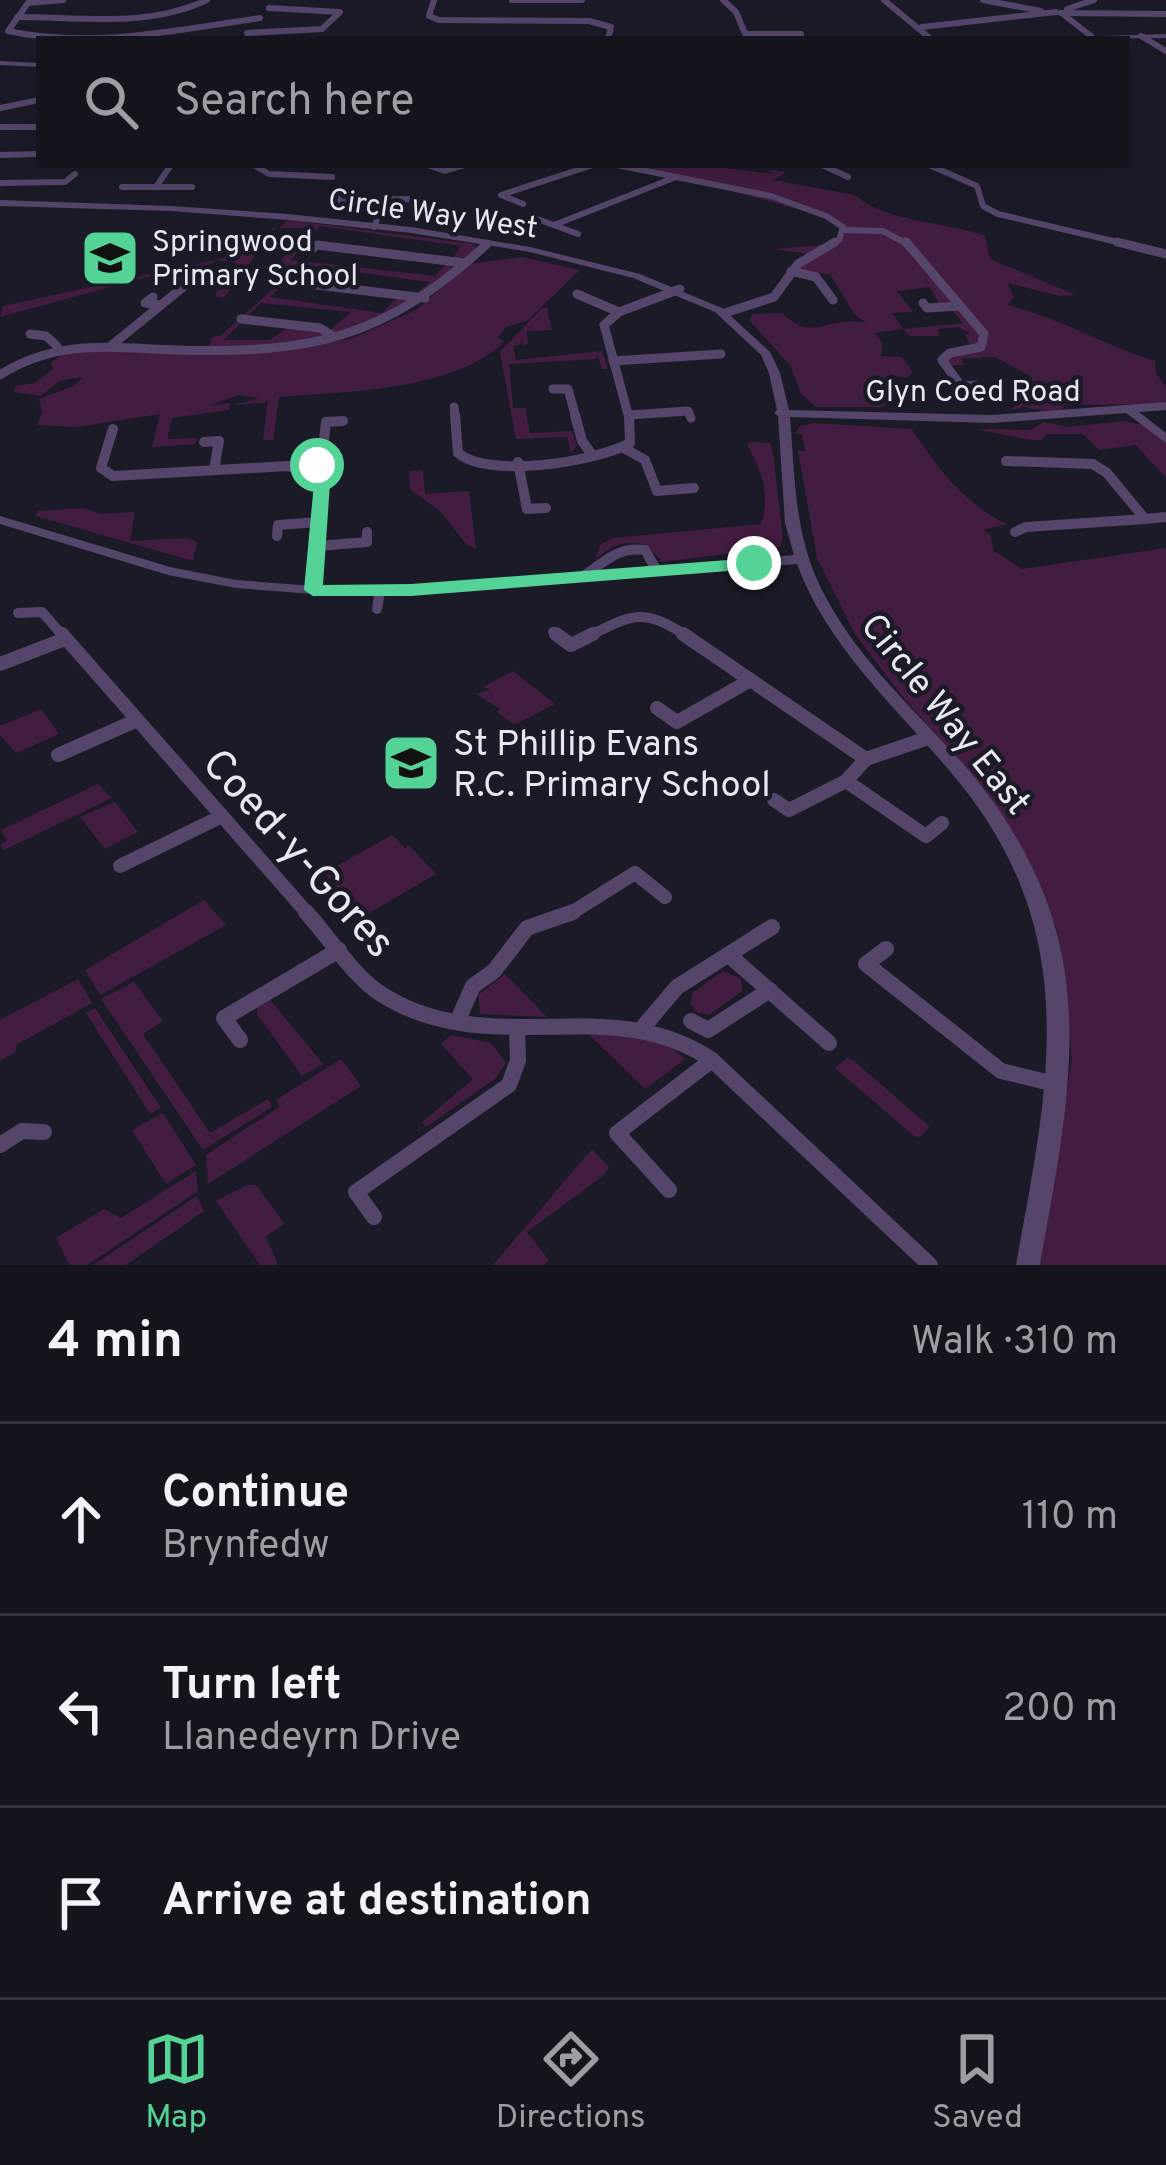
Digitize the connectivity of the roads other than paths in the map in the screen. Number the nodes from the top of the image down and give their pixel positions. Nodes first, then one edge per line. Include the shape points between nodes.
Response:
1 (63, 0) edge
2 (207, 0) edge
3 (275, 0) edge
4 (434, 0) edge
5 (512, 0) edge
6 (582, 0) edge
7 (723, 0) edge
8 (884, 0) edge
9 (983, 0) edge
10 (1094, 0) edge
11 (31, 3) edge
12 (268, 8) junction
13 (1056, 13) junction
14 (1166, 14) edge
15 (17, 17) junction
16 (260, 18) junction
17 (439, 20) junction
18 (416, 26) dead end
19 (922, 27) junction
20 (801, 34) dead end
21 (78, 36) edge
22 (126, 36) edge
23 (244, 36) edge
24 (609, 36) edge
25 (747, 36) edge
26 (765, 36) edge
27 (929, 36) edge
28 (1091, 36) edge
29 (1141, 36) junction
30 (1166, 36) edge
31 (1166, 51) edge
32 (36, 65) edge
33 (0, 68) edge
34 (36, 101) edge
35 (0, 108) edge
36 (36, 125) edge
37 (0, 128) edge
38 (0, 154) edge
39 (36, 154) edge
40 (170, 168) edge
41 (257, 168) edge
42 (584, 168) edge
43 (632, 168) edge
44 (828, 168) edge
45 (936, 168) edge
46 (75, 174) dead end
47 (278, 175) junction
48 (332, 177) dead end
49 (676, 177) junction
50 (848, 177) dead end
51 (0, 183) edge
52 (122, 187) dead end
53 (155, 187) junction
54 (192, 187) dead end
55 (270, 190) dead end
56 (342, 193) dead end
57 (385, 199) junction
58 (0, 203) edge
59 (523, 204) dead end
60 (450, 213) dead end
61 (532, 217) dead end
62 (554, 225) junction
63 (374, 227) junction
64 (844, 230) junction
65 (578, 234) dead end
66 (487, 244) junction
67 (312, 249) dead end
68 (1166, 254) edge
69 (465, 263) junction
70 (791, 271) junction
71 (180, 277) dead end
72 (284, 281) dead end
73 (680, 289) junction
74 (577, 294) dead end
75 (425, 298) junction
76 (833, 300) dead end
77 (922, 303) dead end
78 (960, 306) junction
79 (619, 312) junction
80 (725, 313) junction
81 (242, 319) dead end
82 (30, 334) dead end
83 (333, 336) junction
84 (112, 345) junction
85 (57, 346) junction
86 (721, 355) dead end
87 (613, 361) junction
88 (0, 362) edge
89 (14, 364) junction
90 (0, 375) edge
91 (977, 385) dead end
92 (553, 389) dead end
93 (454, 407) dead end
94 (629, 415) junction
95 (781, 416) junction
96 (691, 419) dead end
97 (1156, 419) edge
98 (343, 421) dead end
99 (113, 429) dead end
100 (204, 442) dead end
101 (624, 448) junction
102 (593, 456) junction
103 (1006, 461) dead end
104 (518, 462) junction
105 (214, 470) junction
106 (313, 470) junction
107 (694, 488) dead end
108 (546, 508) dead end
109 (1166, 517) edge
110 (1145, 519) junction
111 (0, 520) edge
112 (319, 522) junction
113 (367, 532) dead end
114 (1015, 532) dead end
115 (277, 536) dead end
116 (318, 546) junction
117 (802, 559) junction
118 (770, 562) junction
119 (657, 572) junction
120 (582, 577) junction
121 (814, 588) junction
122 (313, 590) junction
123 (380, 591) junction
124 (377, 609) dead end
125 (18, 614) dead end
126 (554, 632) dead end
127 (65, 639) junction
128 (0, 664) edge
129 (749, 681) junction
130 (657, 708) dead end
131 (135, 721) junction
132 (928, 738) junction
133 (58, 755) dead end
134 (866, 759) junction
135 (846, 781) junction
136 (774, 800) dead end
137 (220, 817) junction
138 (942, 824) dead end
139 (120, 866) dead end
140 (665, 897) dead end
141 (772, 927) dead end
142 (886, 949) dead end
143 (339, 950) junction
144 (730, 956) junction
145 (770, 990) junction
146 (457, 1022) junction
147 (691, 1022) dead end
148 (644, 1026) junction
149 (517, 1030) junction
150 (240, 1040) dead end
151 (829, 1043) dead end
152 (712, 1060) junction
153 (1059, 1085) junction
154 (44, 1132) dead end
155 (0, 1144) edge
156 (669, 1190) dead end
157 (374, 1217) dead end
158 (930, 1265) edge
159 (1028, 1265) edge

1 - 11 street
2 - 15 street via 147,15
3 - 12 street
4 - 17 street via 429,16
5 - 6 street
7 - 25 street
8 - 19 street
9 - 13 street
10 - 13 street
11 - 15 street
12 - 16 street
12 - 23 street via 340,12 322,28
13 - 14 street
13 - 19 street
13 - 28 street
15 - 21 street via 8,29 15,34
16 - 22 street
16 - 23 street
17 - 18 street
17 - 24 street via 589,21 611,27
19 - 27 street
20 - 26 street
28 - 29 street
29 - 30 street
29 - 31 street
32 - 33 street
34 - 35 street
36 - 37 street
38 - 39 street
40 - 53 street
41 - 47 street
42 - 59 street via 501,195
43 - 49 street
44 - 50 street
45 - 68 street via 977,186 983,206 998,214
46 - 51 street via 65,182
47 - 48 street
47 - 55 street
49 - 62 street
49 - 64 street via 820,213
52 - 53 street
53 - 54 street
56 - 57 street via 340,200
57 - 60 street via 418,199
57 - 63 street
58 - 63 street, Circle Way West
61 - 62 street
62 - 65 street
63 - 66 street, Circle Way West
64 - 70 street
64 - 78 street via 884,231 904,241
66 - 69 street
66 - 73 street, Circle Way West via 593,262
67 - 69 street
69 - 75 street
70 - 76 street via 819,279
70 - 80 street via 775,296
71 - 84 street via 193,278
72 - 75 street
73 - 79 street
73 - 80 street, Circle Way West
74 - 79 street
75 - 83 street
77 - 78 street
78 - 91 street via 986,341 942,360 961,386
79 - 87 street via 604,329
80 - 95 street, Circle Way West via 765,350
81 - 83 street
82 - 85 street
83 - 84 street via 231,349
84 - 85 street
85 - 89 street
86 - 87 street
87 - 94 street
88 - 89 street
89 - 90 street
92 - 102 street via 568,389
93 - 104 street via 460,457
94 - 96 street via 688,411
94 - 101 street via 634,435
95 - 97 street, Glyn Coed Road via 993,425
95 - 117 street, Circle Way East
98 - 106 street via 326,422
99 - 105 street via 100,468 106,474
100 - 105 street via 219,441
101 - 102 street
101 - 107 street via 645,460 657,491
102 - 104 street
103 - 110 street via 1093,464
104 - 108 street via 527,509
105 - 106 street
106 - 112 street via 322,483
109 - 110 street
110 - 114 street
111 - 122 street via 168,571
112 - 115 street via 278,525
112 - 116 street
113 - 116 street via 367,542
116 - 122 street
117 - 118 street
117 - 121 street, Circle Way East
118 - 119 street
118 - 121 street
119 - 120 street
119 - 120 street via 649,554 624,548
120 - 123 street
121 - 132 street, Circle Way East via 866,669
122 - 123 street
123 - 124 street
125 - 127 street, Coed-y-Gores via 42,612
126 - 129 street via 572,645 631,615 652,615
127 - 128 street
127 - 131 street, Coed-y-Gores
129 - 130 street via 676,722
129 - 134 street
131 - 133 street
131 - 137 street, Coed-y-Gores
132 - 134 street
132 - 153 street, Circle Way East via 990,810 1038,906 1056,977
134 - 135 street
135 - 136 street via 789,810
135 - 138 street via 926,836
137 - 139 street
137 - 143 street, Coed-y-Gores
140 - 146 street via 635,872 568,915 527,928 472,986
141 - 144 street
142 - 153 street via 866,964 974,1053 1001,1071
143 - 146 street, Coed-y-Gores via 386,997
143 - 150 street via 224,1018
144 - 145 street
144 - 148 street via 677,987
145 - 147 street via 708,1030
145 - 151 street
146 - 149 street, Coed-y-Gores
148 - 149 street, Coed-y-Gores
148 - 152 street, Coed-y-Gores
149 - 157 street via 508,1084 356,1192
152 - 156 street via 617,1133
152 - 158 street, Coed-y-Gores
153 - 159 street, Circle Way East
154 - 155 street via 22,1131

